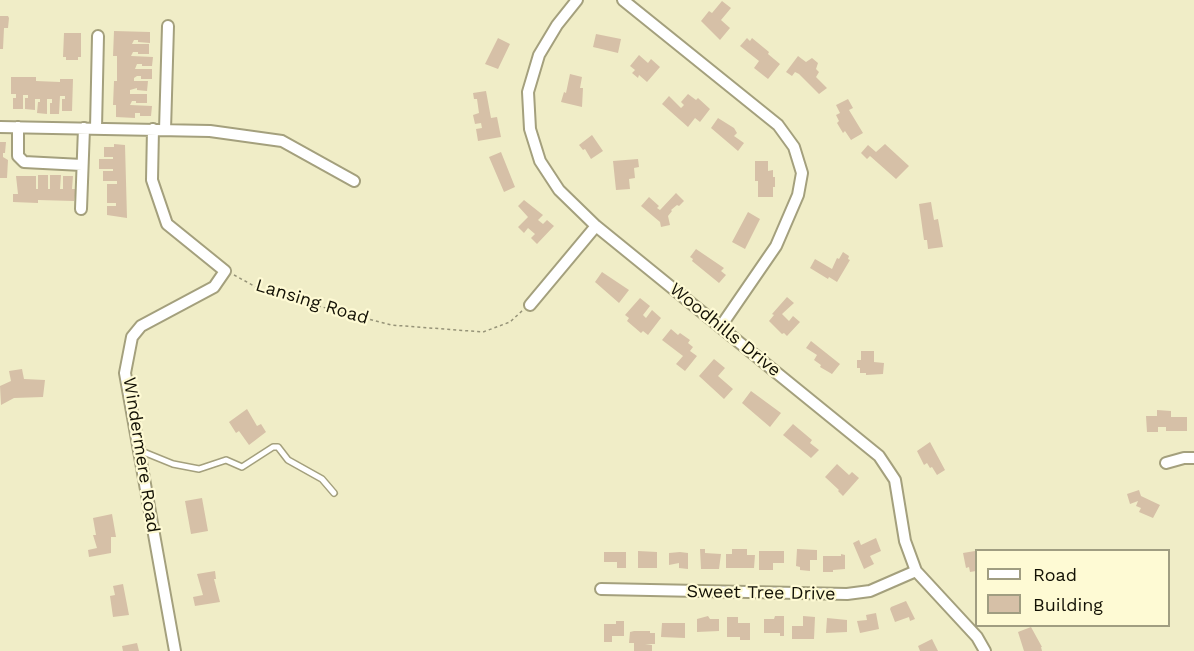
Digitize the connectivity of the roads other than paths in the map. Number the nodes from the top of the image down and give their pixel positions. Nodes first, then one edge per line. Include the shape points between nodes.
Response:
1 (577, 0) edge
2 (623, 0) edge
3 (168, 26) dead end
4 (98, 36) dead end
5 (0, 126) edge
6 (18, 127) junction
7 (84, 128) junction
8 (96, 128) junction
9 (153, 129) junction
10 (165, 130) junction
11 (82, 165) junction
12 (354, 181) dead end
13 (81, 209) dead end
14 (596, 225) junction
15 (530, 305) road end
16 (721, 326) junction
17 (139, 450) junction
18 (1194, 458) edge
19 (1166, 463) dead end
20 (334, 493) dead end
21 (916, 571) junction
22 (601, 589) dead end
23 (175, 651) edge
24 (985, 651) edge

1 - 14 street, Woodhills Drive via 539,55 528,92 530,129 540,161 559,190
2 - 16 street via 778,124 794,147 802,173 798,195 776,246
3 - 10 street
4 - 8 street
5 - 6 street
6 - 7 street
6 - 11 street via 18,156 24,162
7 - 8 street
7 - 11 street
8 - 9 street
9 - 10 street
9 - 17 street, Windermere Road via 152,180 167,224 225,271 214,287 141,326 132,337 125,373
10 - 12 street via 210,131 282,141
11 - 13 street
14 - 15 street
14 - 16 street, Woodhills Drive
16 - 21 street, Woodhills Drive via 879,456 894,480 905,542
17 - 20 lane via 173,464 200,469 226,460 242,467 278,447 288,460 322,479
17 - 23 street, Windermere Road
18 - 19 street
21 - 22 street, Sweet Tree Drive via 870,591 847,594
21 - 24 street, Woodhills Drive via 977,637

